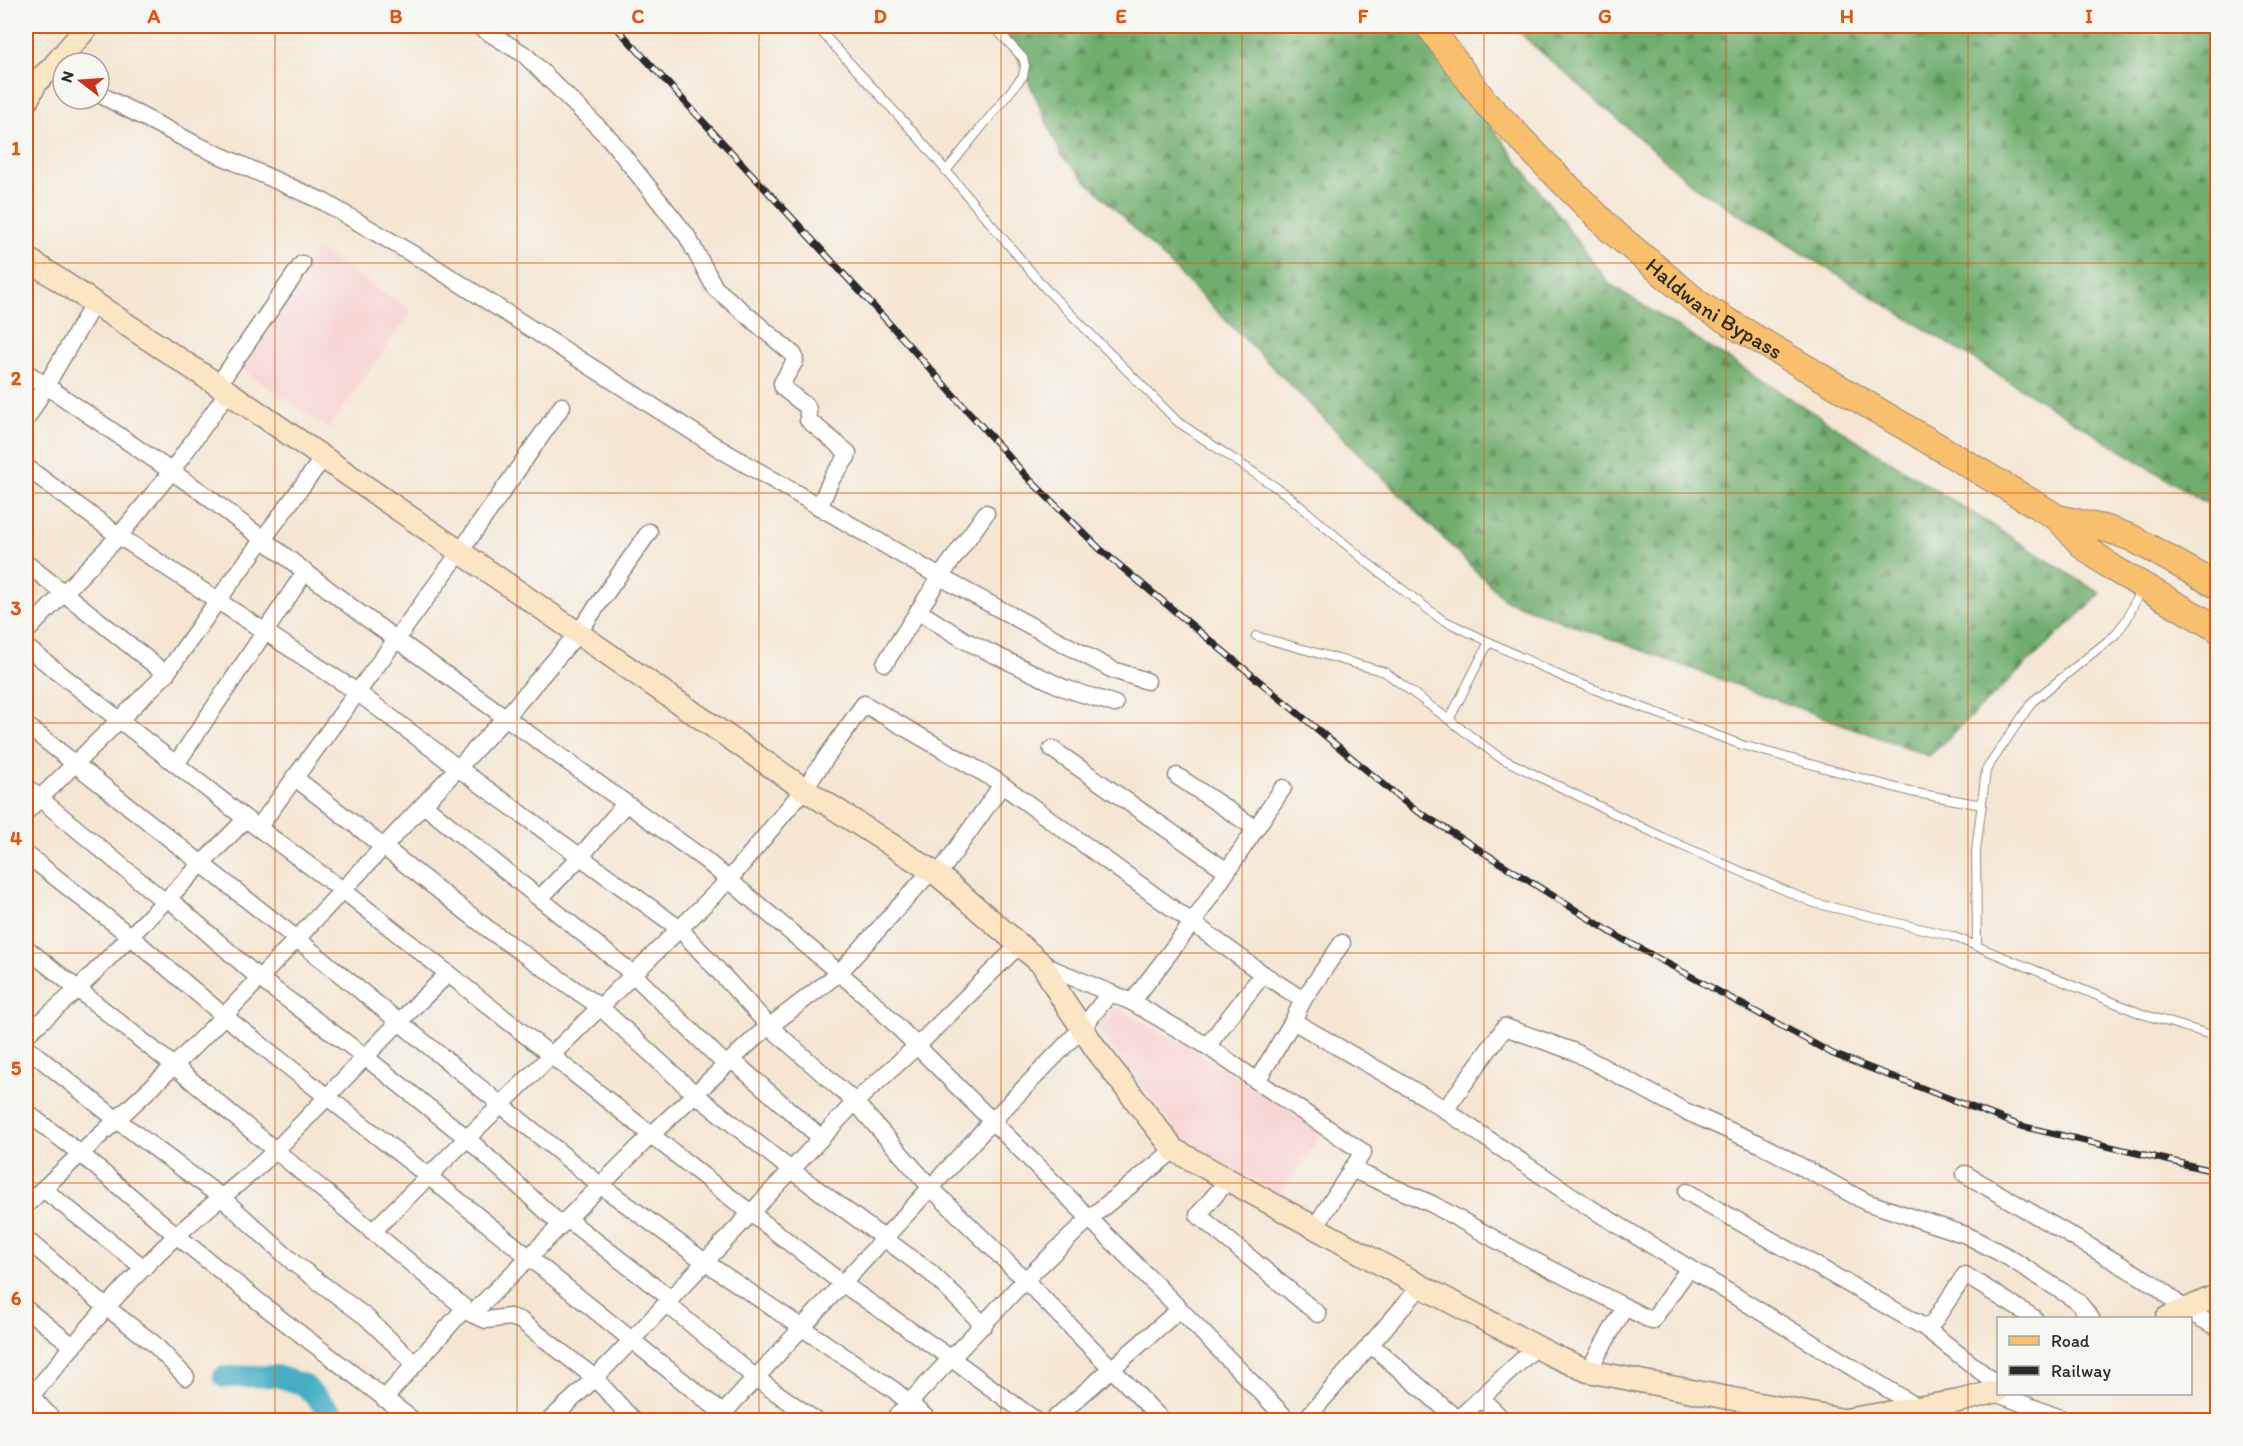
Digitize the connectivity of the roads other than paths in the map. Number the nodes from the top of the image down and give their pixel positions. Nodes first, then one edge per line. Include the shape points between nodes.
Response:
1 (88, 26) edge
2 (478, 26) edge
3 (829, 26) edge
4 (993, 26) edge
5 (1429, 26) edge
6 (819, 29) edge
7 (44, 75) edge
8 (111, 100) edge
9 (26, 102) edge
10 (946, 171) junction
11 (26, 258) edge
12 (302, 264) dead end
13 (94, 303) junction
14 (26, 372) edge
15 (45, 386) junction
16 (223, 389) junction
17 (562, 406) dead end
18 (26, 420) edge
19 (323, 458) junction
20 (26, 467) edge
21 (171, 472) junction
22 (819, 507) junction
23 (986, 513) dead end
24 (2058, 518) junction
25 (649, 532) dead end
26 (119, 536) junction
27 (263, 540) junction
28 (460, 552) junction
29 (26, 562) edge
30 (305, 572) junction
31 (940, 577) junction
32 (2142, 585) junction
33 (2217, 586) edge
34 (64, 592) junction
35 (218, 600) junction
36 (918, 611) junction
37 (2217, 629) edge
38 (266, 631) junction
39 (26, 632) edge
40 (578, 633) junction
41 (1256, 636) dead end
42 (396, 640) junction
43 (1489, 642) junction
44 (26, 647) edge
45 (885, 663) dead end
46 (166, 674) junction
47 (1147, 681) dead end
48 (357, 692) junction
49 (1114, 704) dead end
50 (506, 717) junction
51 (119, 720) junction
52 (1449, 720) junction
53 (26, 725) edge
54 (1052, 749) dead end
55 (75, 764) junction
56 (176, 764) junction
57 (458, 768) junction
58 (1178, 776) dead end
59 (294, 777) junction
60 (1002, 785) junction
61 (26, 787) edge
62 (1283, 788) dead end
63 (804, 789) junction
64 (39, 798) junction
65 (626, 803) junction
66 (424, 805) junction
67 (1982, 805) junction
68 (26, 812) edge
69 (252, 823) junction
70 (1255, 828) junction
71 (385, 847) junction
72 (26, 854) edge
73 (581, 856) junction
74 (201, 864) junction
75 (1227, 871) junction
76 (935, 873) junction
77 (729, 880) junction
78 (344, 891) junction
79 (540, 898) junction
80 (166, 900) junction
81 (1193, 922) junction
82 (680, 929) junction
83 (130, 936) junction
84 (298, 939) junction
85 (1342, 943) dead end
86 (1020, 944) junction
87 (1977, 946) junction
88 (26, 948) edge
89 (1043, 965) junction
90 (839, 973) junction
91 (448, 974) junction
92 (633, 974) junction
93 (1263, 974) junction
94 (260, 979) junction
95 (78, 989) junction
96 (1110, 993) junction
97 (1303, 1000) junction
98 (1132, 1002) junction
99 (600, 1007) junction
100 (224, 1017) junction
101 (1293, 1021) junction
102 (398, 1022) junction
103 (770, 1027) junction
104 (1083, 1027) junction
105 (26, 1035) edge
106 (2217, 1037) edge
107 (917, 1046) junction
108 (1207, 1046) junction
109 (26, 1047) edge
110 (551, 1055) junction
111 (364, 1056) junction
112 (729, 1063) junction
113 (174, 1066) junction
114 (1257, 1082) junction
115 (695, 1094) junction
116 (326, 1096) junction
117 (855, 1102) junction
118 (501, 1104) junction
119 (1445, 1110) junction
120 (26, 1112) edge
121 (117, 1120) junction
122 (992, 1121) junction
123 (651, 1135) junction
124 (467, 1138) junction
125 (821, 1138) junction
126 (1174, 1150) junction
127 (274, 1151) junction
128 (81, 1154) junction
129 (1351, 1169) junction
130 (791, 1170) junction
131 (1965, 1174) dead end
132 (428, 1176) junction
133 (1228, 1180) junction
134 (600, 1185) junction
135 (931, 1188) junction
136 (43, 1189) junction
137 (1687, 1192) dead end
138 (221, 1197) junction
139 (26, 1205) edge
140 (750, 1212) junction
141 (1090, 1218) junction
142 (564, 1222) junction
143 (1315, 1227) junction
144 (372, 1232) junction
145 (176, 1235) junction
146 (26, 1239) edge
147 (884, 1239) junction
148 (529, 1257) junction
149 (705, 1262) junction
150 (144, 1268) junction
151 (1689, 1268) junction
152 (1025, 1281) junction
153 (843, 1284) junction
154 (1420, 1286) junction
155 (2217, 1295) edge
156 (669, 1301) junction
157 (1625, 1306) junction
158 (106, 1307) junction
159 (26, 1309) edge
160 (1179, 1309) junction
161 (469, 1311) junction
162 (1318, 1314) dead end
163 (2175, 1314) edge
164 (2032, 1317) edge
165 (2090, 1317) edge
166 (2192, 1320) edge
167 (984, 1325) junction
168 (2217, 1328) edge
169 (803, 1329) junction
170 (1928, 1330) junction
171 (631, 1341) junction
172 (1370, 1344) junction
173 (73, 1346) junction
174 (1536, 1347) junction
175 (952, 1359) junction
176 (415, 1364) junction
177 (1113, 1370) junction
178 (1588, 1371) junction
179 (186, 1377) dead end
180 (595, 1378) junction
181 (757, 1379) junction
182 (1997, 1389) edge
183 (2010, 1395) edge
184 (1481, 1398) junction
185 (384, 1399) junction
186 (908, 1402) junction
187 (36, 1404) edge
188 (1912, 1413) edge
189 (724, 1418) edge
190 (1813, 1418) edge
191 (1876, 1418) edge
192 (412, 1420) edge
193 (550, 1420) edge
194 (633, 1420) edge
195 (815, 1420) edge
196 (893, 1420) edge
197 (929, 1420) edge
198 (1035, 1420) edge
199 (1053, 1420) edge
200 (1162, 1420) edge
201 (1288, 1420) edge
202 (1305, 1420) edge
203 (1458, 1420) edge
204 (1503, 1420) edge
205 (1844, 1420) edge
206 (2065, 1420) edge

1 - 7 street
2 - 22 street via 525,55 610,139 687,236 715,288 794,355 795,362 782,383 783,388 806,405 808,420 848,453
3 - 6 lane
4 - 10 lane via 1023,58 1023,76
5 - 24 main road, Haldwani Bypass via 1485,102 1542,161 1612,231 1702,306
6 - 10 lane
7 - 9 street
8 - 22 street via 197,145 324,202
10 - 43 lane via 1044,287 1178,422 1286,494 1441,619
11 - 13 street
12 - 16 street
13 - 15 street
13 - 16 street
14 - 15 street
15 - 18 street
15 - 21 street
16 - 19 street
16 - 21 street
17 - 28 street
19 - 27 street
19 - 28 street
20 - 26 street
21 - 26 street
21 - 27 street
22 - 31 street
23 - 31 street
24 - 32 main road, Haldwani Bypass via 2084,546
24 - 33 main road, Haldwani Bypass via 2132,538
25 - 40 street
26 - 34 street
26 - 35 street
27 - 30 street
27 - 35 street
28 - 40 street
28 - 42 street
29 - 34 street
30 - 38 street
30 - 42 street
31 - 36 street
31 - 47 street via 1113,670
32 - 37 main road, Haldwani Bypass
32 - 67 lane via 2115,636 2032,702 1986,770
34 - 39 street
34 - 46 street
35 - 38 street
35 - 46 street
36 - 45 street
36 - 49 street via 966,641 1064,688
38 - 48 street
38 - 56 street
40 - 50 street
40 - 63 street
41 - 52 lane via 1384,672
42 - 48 street
42 - 50 street
43 - 52 lane
43 - 67 lane via 1567,679 1742,745 1911,792
44 - 51 street
46 - 51 street
48 - 57 street
48 - 59 street
50 - 57 street
50 - 65 street
51 - 55 street
51 - 56 street
52 - 87 lane via 1499,757 1664,838 1814,903 1952,936
53 - 55 street
54 - 75 street
55 - 64 street
55 - 74 street
56 - 69 street
57 - 66 street
57 - 73 street
58 - 70 street
59 - 69 street
59 - 71 street
60 - 63 street via 864,704
60 - 76 street
60 - 81 street
61 - 64 street
62 - 70 street
63 - 76 street
63 - 77 street
64 - 68 street
64 - 80 street
65 - 73 street
65 - 77 street
66 - 71 street
66 - 79 street
67 - 87 lane via 1977,850
69 - 74 street
69 - 78 street
70 - 75 street
71 - 78 street
71 - 99 street via 492,932
72 - 83 street
73 - 79 street
73 - 82 street
74 - 80 street
74 - 84 street
75 - 81 street
76 - 86 street
76 - 90 street
77 - 82 street
77 - 90 street
78 - 84 street
78 - 91 street
79 - 92 street
80 - 83 street
80 - 94 street
81 - 93 street
81 - 98 street
82 - 92 street
82 - 103 street
83 - 95 street
83 - 100 street
84 - 94 street
84 - 102 street
85 - 97 street
86 - 89 street
86 - 107 street
87 - 106 lane via 2142,1014
88 - 95 street
89 - 96 street
89 - 104 street
90 - 103 street
90 - 107 street
91 - 102 street
91 - 110 street
92 - 99 street
92 - 112 street
93 - 97 street
93 - 108 street
94 - 100 street
94 - 111 street
95 - 105 street
95 - 113 street
96 - 98 street
96 - 104 street
97 - 101 street
98 - 108 street
99 - 110 street
99 - 115 street
100 - 113 street
100 - 116 street
101 - 114 street
101 - 119 street
102 - 111 street
102 - 118 street
103 - 112 street
103 - 117 street
104 - 122 street
104 - 126 street
107 - 117 street
107 - 122 street
108 - 114 street
109 - 121 street
110 - 118 street
110 - 123 street
111 - 116 street
111 - 124 street
112 - 115 street
112 - 125 street
113 - 121 street
113 - 127 street
114 - 129 street via 1363,1152
115 - 123 street
115 - 130 street
116 - 127 street
116 - 132 street
117 - 125 street
117 - 135 street
118 - 124 street
118 - 134 street
119 - 151 street via 1587,1206
119 - 165 street via 1505,1027 1575,1052 1866,1202 1966,1235 2063,1292
120 - 128 street
121 - 128 street
121 - 138 street
122 - 135 street
122 - 141 street
123 - 134 street
123 - 140 street
124 - 132 street
124 - 142 street
125 - 130 street
126 - 133 street
126 - 141 street
127 - 138 street
127 - 144 street
128 - 136 street
128 - 145 street
129 - 143 street
129 - 157 street via 1432,1204 1525,1257
130 - 140 street
130 - 147 street
131 - 163 street via 2157,1286
132 - 144 street
132 - 148 street
133 - 143 street
133 - 162 street via 1198,1215
134 - 142 street
134 - 149 street
135 - 147 street
135 - 152 street
136 - 139 street
136 - 150 street
137 - 170 street
138 - 145 street
138 - 176 street via 295,1264 366,1317
140 - 149 street
140 - 153 street
141 - 152 street
141 - 160 street
142 - 148 street
142 - 156 street
143 - 154 street
144 - 161 street
145 - 150 street
145 - 185 street
146 - 158 street
147 - 153 street
147 - 167 street via 931,1273
148 - 161 street
148 - 171 street
149 - 156 street
149 - 169 street
150 - 158 street
151 - 157 street via 1652,1321
151 - 188 street
152 - 167 street
152 - 177 street
153 - 169 street
153 - 175 street
154 - 172 street
154 - 174 street
155 - 163 street
156 - 171 street
156 - 181 street
157 - 178 street
158 - 173 street
158 - 179 street via 153,1343
159 - 173 street
160 - 177 street
160 - 201 street
161 - 176 street
161 - 180 street via 486,1320 520,1320
164 - 170 street via 1965,1275
166 - 168 street
167 - 175 street
169 - 181 street
169 - 186 street
170 - 182 street
171 - 180 street
171 - 189 street
172 - 202 street
172 - 203 street
173 - 187 street
174 - 178 street
174 - 184 street
175 - 186 street
175 - 198 street
176 - 185 street
177 - 199 street
177 - 200 street
178 - 190 street
180 - 193 street
180 - 194 street
181 - 189 street
181 - 195 street
182 - 188 street
183 - 206 street
184 - 203 street
184 - 204 street
185 - 192 street
186 - 196 street
186 - 197 street
188 - 191 street
190 - 205 street
191 - 205 street

